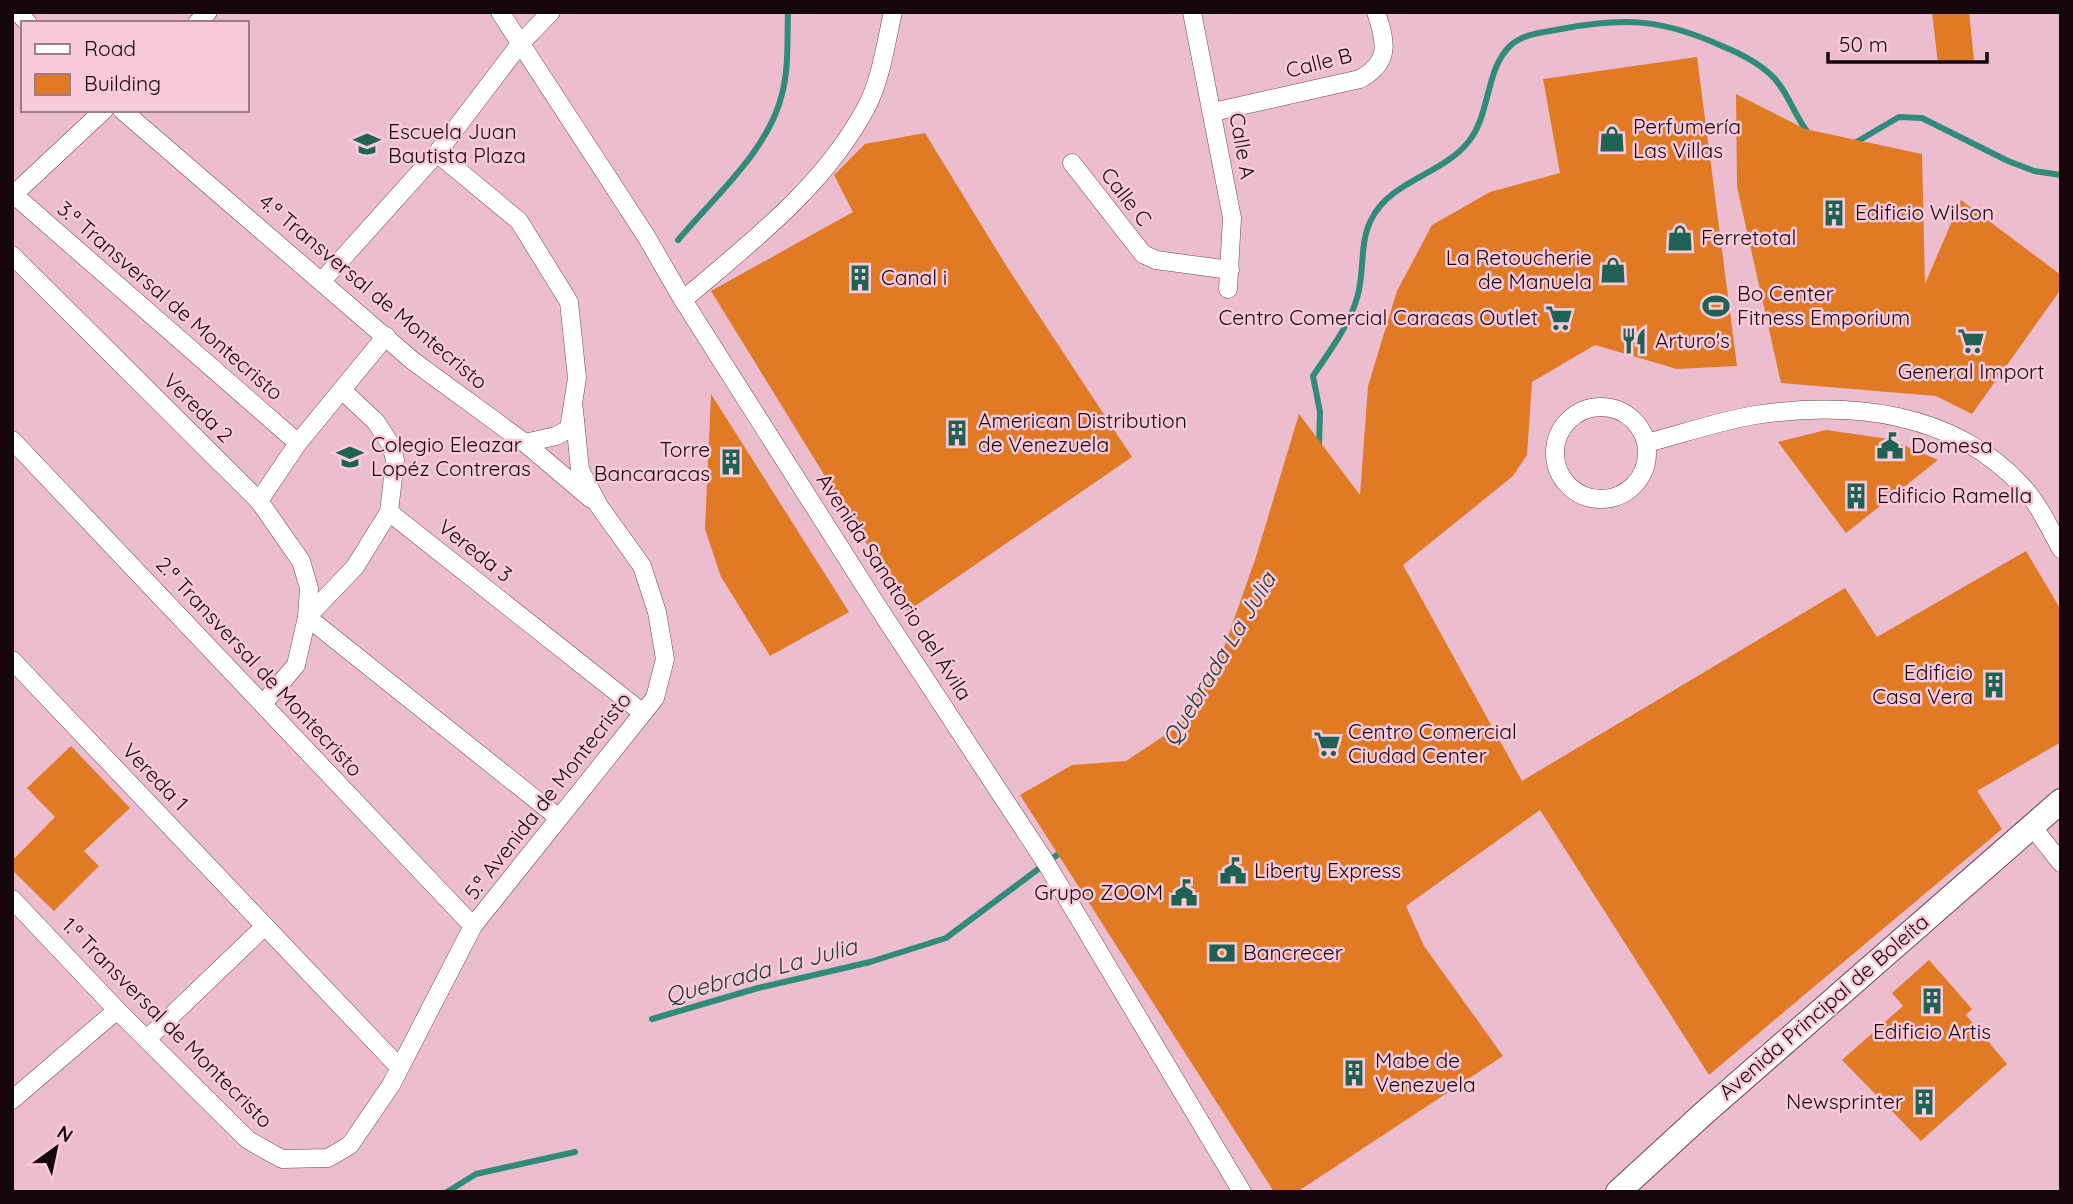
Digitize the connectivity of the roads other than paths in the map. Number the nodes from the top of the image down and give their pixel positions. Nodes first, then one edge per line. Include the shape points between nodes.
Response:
1 (500, 12) edge
2 (551, 12) edge
3 (893, 12) edge
4 (1192, 12) edge
5 (1376, 12) edge
6 (520, 44) junction
7 (102, 112) edge
8 (124, 112) edge
9 (1213, 112) junction
10 (437, 153) junction
11 (1072, 163) dead end
12 (13, 195) edge
13 (12, 255) edge
14 (1230, 270) junction
15 (322, 281) junction
16 (1228, 289) dead end
17 (683, 300) junction
18 (386, 336) junction
19 (343, 391) junction
20 (574, 410) junction
21 (12, 440) edge
22 (298, 443) junction
23 (525, 443) junction
24 (1647, 443) junction
25 (259, 501) junction
26 (598, 506) junction
27 (389, 512) junction
28 (2061, 549) edge
29 (307, 617) junction
30 (12, 660) edge
31 (262, 704) junction
32 (643, 713) junction
33 (2061, 801) edge
34 (559, 818) junction
35 (2031, 825) junction
36 (2061, 863) edge
37 (12, 899) edge
38 (265, 926) junction
39 (473, 926) junction
40 (117, 1010) junction
41 (146, 1039) junction
42 (399, 1067) junction
43 (12, 1100) edge
44 (300, 1161) joint
45 (1242, 1192) edge
46 (1618, 1192) edge

1 - 6 street, Avenida Sanatorio del Ávila
2 - 6 street
3 - 17 street via 868,103 843,144 802,196
4 - 9 street, Calle A
5 - 9 street, Calle B via 1384,51 1375,71 1360,79
6 - 10 street
6 - 17 street, Avenida Sanatorio del Ávila
7 - 12 street
8 - 15 street, 4.ª Transversal de Montecristo
9 - 14 street, Calle A via 1233,218
10 - 15 street
10 - 20 street, 5.ª Avenida de Montecristo via 519,221 569,302 577,378
11 - 14 street, Calle C via 1143,254 1156,260
12 - 22 street, 3.ª Transversal de Montecristo
13 - 25 street, Vereda 2
14 - 16 street, Calle A
15 - 18 street, 4.ª Transversal de Montecristo
17 - 45 street, Avenida Sanatorio del Ávila via 1046,863
18 - 19 street
18 - 23 street, 4.ª Transversal de Montecristo
19 - 22 street
19 - 27 street via 376,422 391,445 395,460
20 - 23 street via 569,429
20 - 26 street, 5.ª Avenida de Montecristo via 580,470
21 - 31 street, 2.ª Transversal de Montecristo
22 - 25 street
23 - 26 street, 4.ª Transversal de Montecristo
24 - 24 street via 1630,415 1596,406 1567,420 1555,442 1555,459 1566,483 1582,495 1614,498 1629,491 1640,478 1647,463
24 - 28 street via 1754,415 1818,410 1882,412 1930,424 2013,477 2036,504
25 - 29 street, Vereda 2 via 301,561 309,588
26 - 32 street, 5.ª Avenida de Montecristo via 642,566 664,642 662,676 655,698
27 - 29 street via 355,567
27 - 32 street, Vereda 3
29 - 31 street, Vereda 2 via 296,665
29 - 34 street
30 - 38 street, Vereda 1
31 - 39 street, 2.ª Transversal de Montecristo
32 - 34 street, 5.ª Avenida de Montecristo
33 - 35 street, Avenida Principal de Boleíta
34 - 39 street, 5.ª Avenida de Montecristo
35 - 36 street
35 - 46 street, Avenida Principal de Boleíta
37 - 40 street, 1.ª Transversal de Montecristo
38 - 41 street
38 - 42 street, Vereda 1
39 - 42 street, 5.ª Avenida de Montecristo
40 - 41 street, 1.ª Transversal de Montecristo
40 - 43 street
41 - 44 street, 1.ª Transversal de Montecristo via 248,1140 282,1159
42 - 44 street, 5.ª Avenida de Montecristo via 350,1145 328,1158

